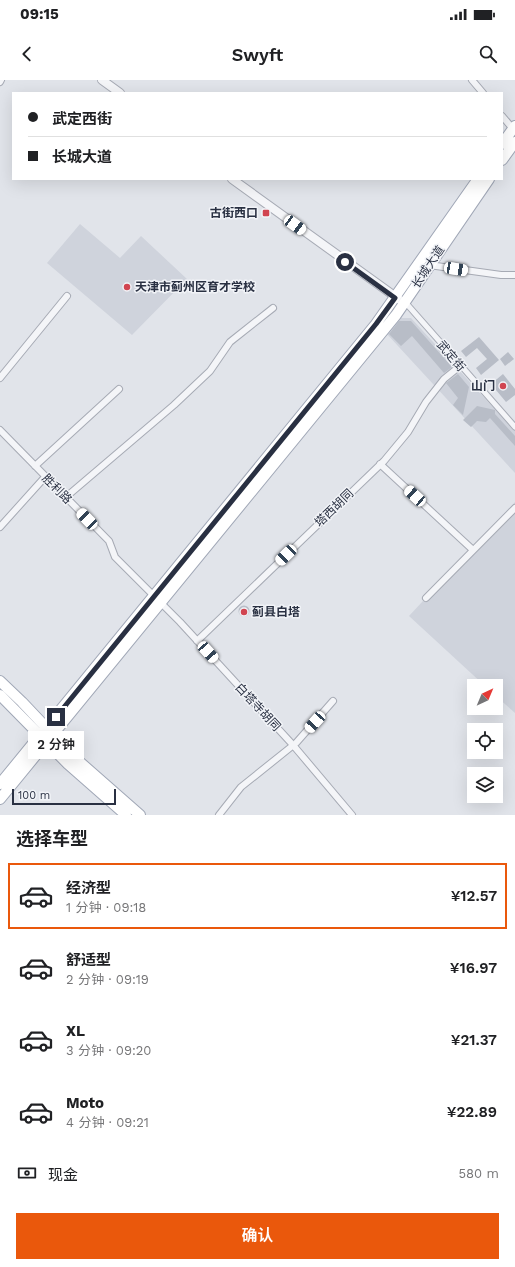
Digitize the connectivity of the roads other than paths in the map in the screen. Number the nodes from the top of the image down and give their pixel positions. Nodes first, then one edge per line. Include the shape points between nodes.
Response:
1 (96, 80) edge
2 (102, 80) edge
3 (472, 80) edge
4 (113, 92) edge
5 (119, 92) edge
6 (482, 92) edge
7 (503, 117) edge
8 (514, 129) edge
9 (515, 142) edge
10 (503, 143) edge
11 (503, 159) edge
12 (233, 180) edge
13 (240, 180) edge
14 (477, 180) edge
15 (488, 180) edge
16 (429, 265) junction
17 (515, 275) edge
18 (67, 296) dead end
19 (399, 298) junction
20 (273, 308) dead end
21 (460, 366) junction
22 (0, 378) edge
23 (119, 390) dead end
24 (515, 427) edge
25 (0, 430) edge
26 (380, 464) junction
27 (35, 466) junction
28 (45, 477) junction
29 (66, 497) junction
30 (515, 508) edge
31 (0, 527) edge
32 (474, 550) junction
33 (426, 598) dead end
34 (157, 600) junction
35 (197, 641) junction
36 (0, 681) edge
37 (0, 695) edge
38 (334, 701) dead end
39 (51, 731) junction
40 (44, 739) junction
41 (293, 745) junction
42 (0, 784) edge
43 (0, 800) edge
44 (126, 815) edge
45 (140, 815) edge
46 (219, 815) edge
47 (352, 815) edge

1 - 4 street
2 - 5 street
3 - 6 street
7 - 8 street
8 - 10 main road
9 - 11 main road
12 - 19 street
13 - 19 street
14 - 19 main road, 长城大道
15 - 16 main road, 长城大道
16 - 17 street
16 - 19 main road, 长城大道
18 - 22 street
19 - 21 street, 武定街
19 - 34 main road, 长城大道 via 359,361
20 - 29 street via 230,342 210,371 174,405
21 - 24 street, 武定街
21 - 26 street, 塔西胡同 via 444,379 408,432
23 - 27 street
25 - 27 street, 胜利路
26 - 32 street
26 - 35 street, 塔西胡同
27 - 28 street, 胜利路
28 - 29 street, 胜利路
28 - 31 street
29 - 34 street, 胜利路 via 109,541 115,557
30 - 32 street
32 - 33 street
34 - 35 street, 白塔寺胡同
34 - 39 main road, 长城大道
35 - 41 street, 白塔寺胡同
36 - 39 main road
37 - 40 main road
38 - 41 street
39 - 40 main road, 长城大道
39 - 45 main road via 74,757
40 - 42 main road, 长城大道
40 - 43 main road, 长城大道
40 - 44 main road via 68,764
41 - 46 street via 241,787
41 - 47 street, 白塔寺胡同

